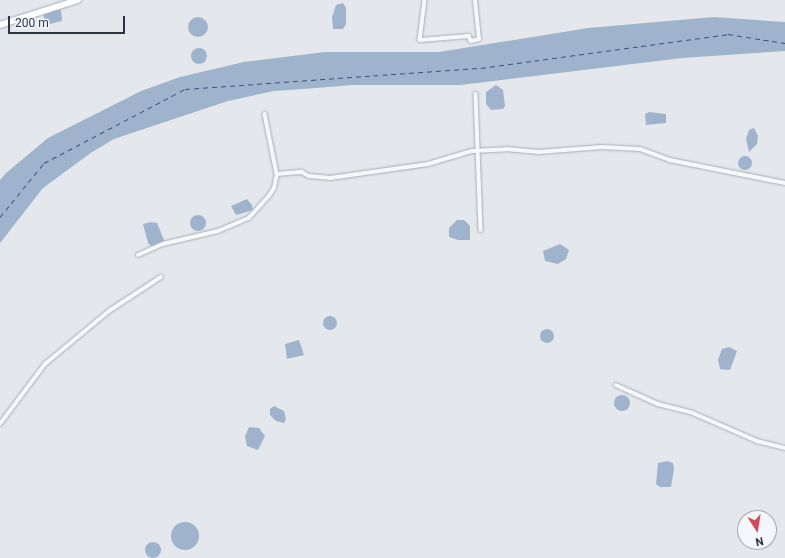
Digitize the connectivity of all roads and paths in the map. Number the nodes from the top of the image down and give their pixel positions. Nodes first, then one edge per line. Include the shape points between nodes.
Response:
1 (78, 0) edge
2 (425, 0) edge
3 (475, 0) edge
4 (0, 26) edge
5 (476, 94) dead end
6 (265, 114) dead end
7 (478, 151) junction
8 (277, 174) junction
9 (785, 183) edge
10 (481, 230) dead end
11 (138, 255) dead end
12 (162, 277) dead end
13 (616, 385) dead end
14 (0, 424) edge
15 (785, 448) edge

1 - 4 highway
2 - 3 street via 420,40 470,36 470,41 479,39
5 - 7 street
6 - 8 street
7 - 8 street via 428,164 330,178 309,176 302,172
7 - 9 street via 506,149 539,152 602,147 640,149 670,160
7 - 10 street
8 - 11 street via 269,196 249,218 218,231 163,244
12 - 14 street via 109,311 45,364
13 - 15 street via 658,404 693,413 757,441

